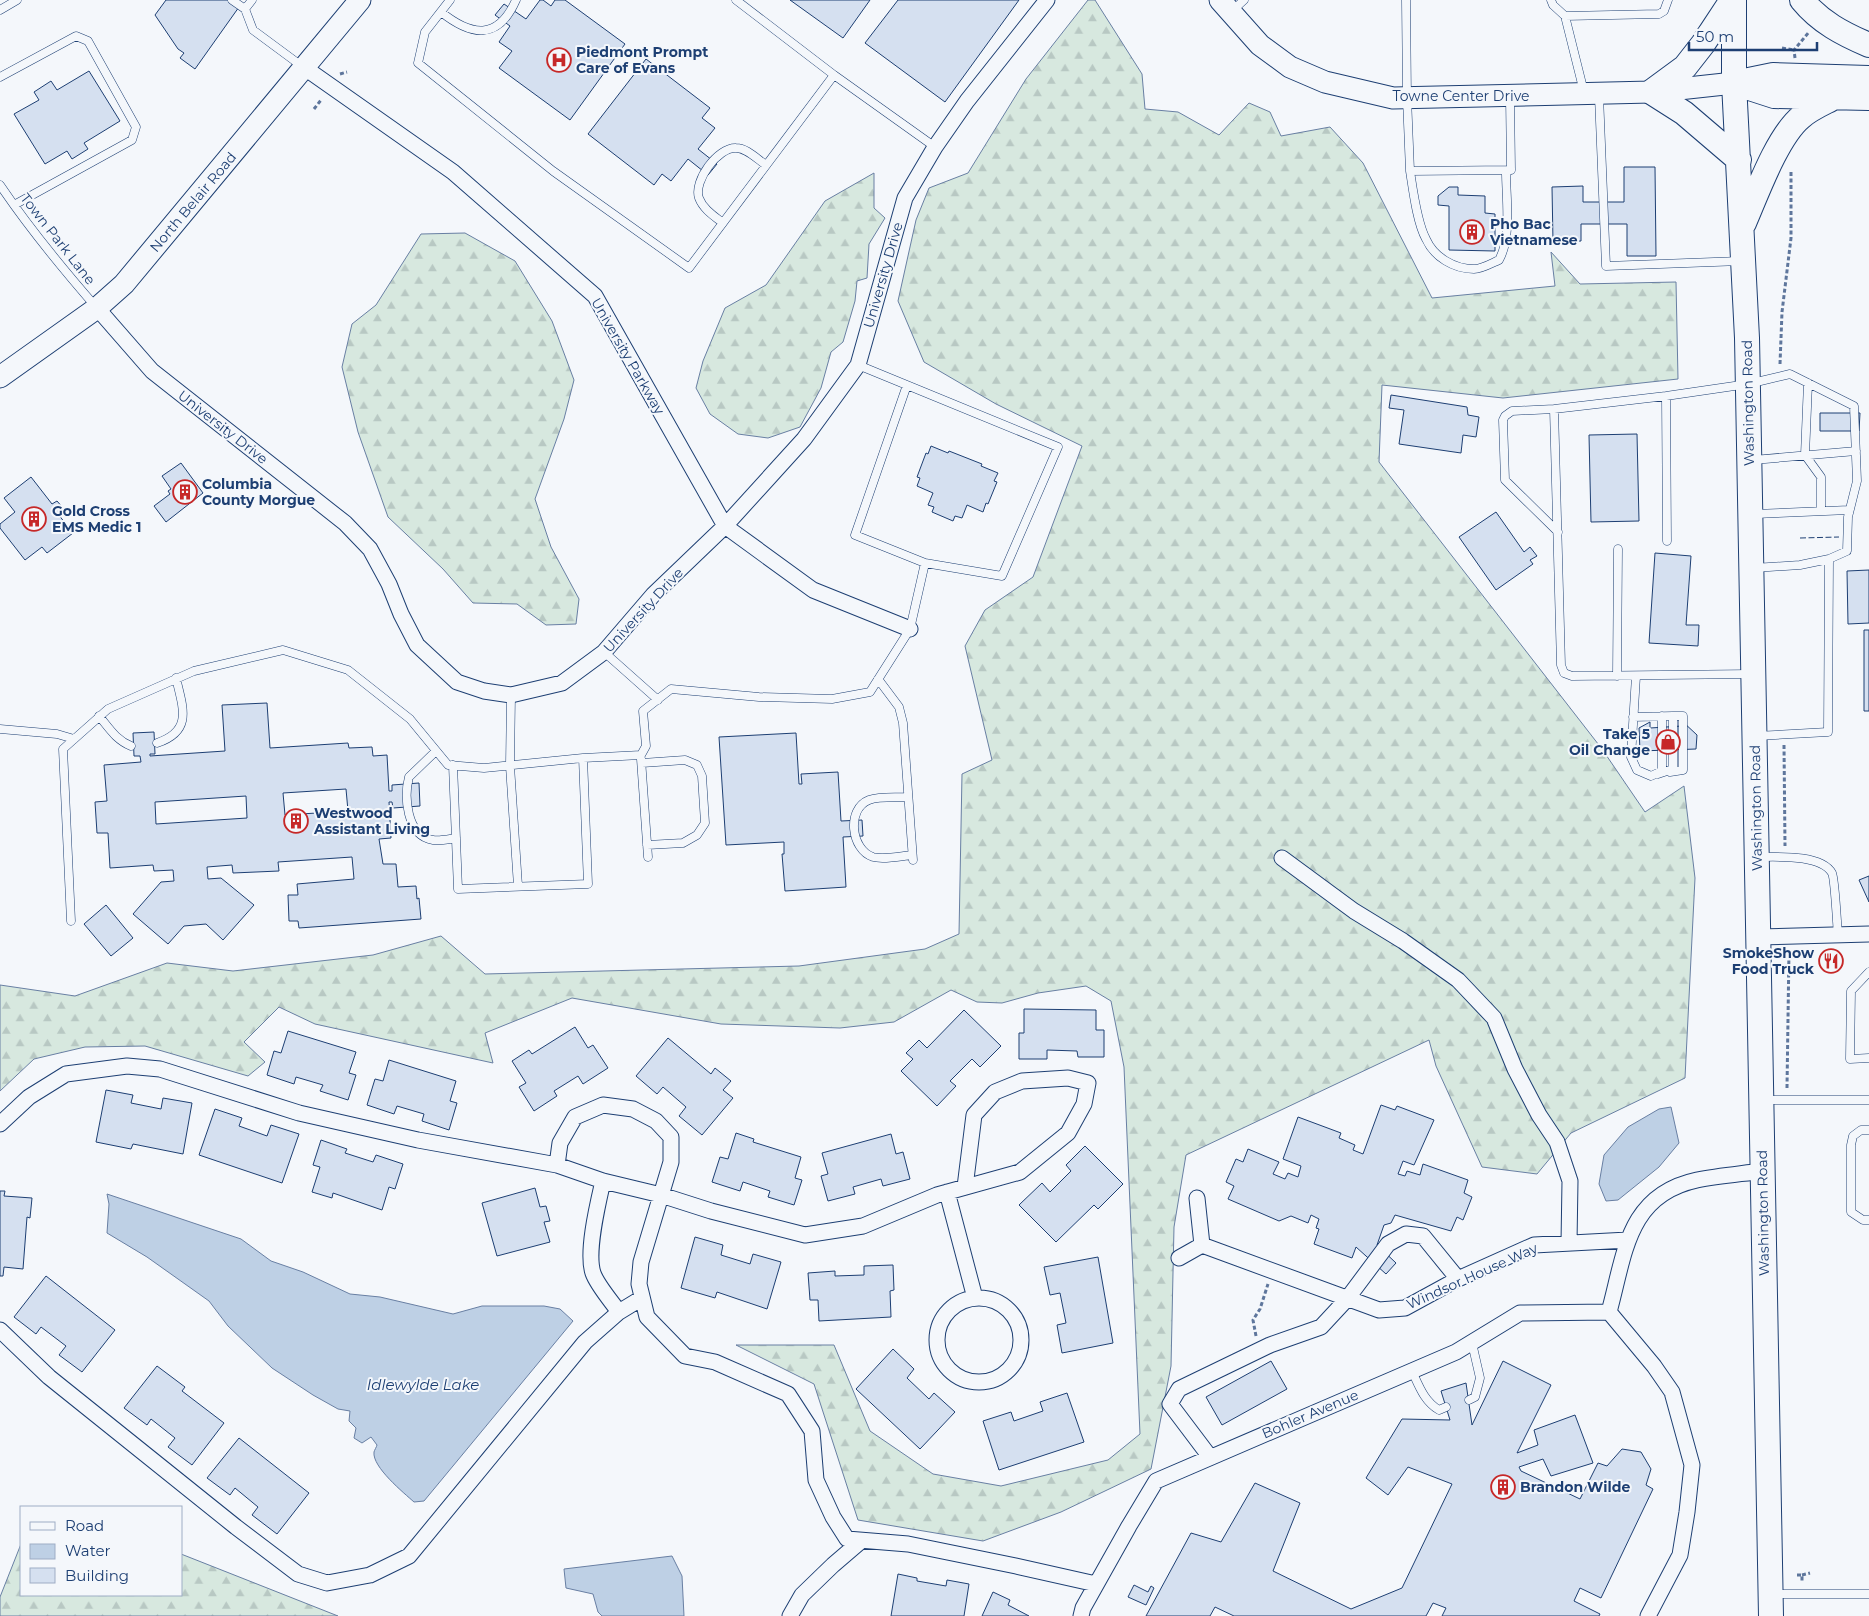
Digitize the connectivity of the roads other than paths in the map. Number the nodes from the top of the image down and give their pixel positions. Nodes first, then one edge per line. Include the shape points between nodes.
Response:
1 (17, 0) edge
2 (232, 0) edge
3 (252, 0) edge
4 (360, 0) edge
5 (450, 0) edge
6 (516, 0) edge
7 (736, 0) edge
8 (1047, 0) edge
9 (1406, 0) edge
10 (1551, 0) edge
11 (1668, 0) edge
12 (1733, 0) edge
13 (1802, 0) edge
14 (1232, 4) edge
15 (245, 9) junction
16 (0, 10) edge
17 (441, 12) junction
18 (1565, 16) junction
19 (1869, 45) edge
20 (304, 68) junction
21 (834, 75) junction
22 (0, 77) edge
23 (1869, 78) edge
24 (1734, 83) junction
25 (1651, 92) junction
26 (1592, 94) junction
27 (1510, 96) junction
28 (1407, 98) junction
29 (1835, 98) junction
30 (1869, 98) edge
31 (935, 147) junction
32 (1738, 160) junction
33 (766, 165) junction
34 (1410, 170) junction
35 (1512, 170) junction
36 (0, 184) edge
37 (14, 205) junction
38 (722, 223) junction
39 (1742, 226) junction
40 (1744, 261) junction
41 (97, 308) junction
42 (858, 365) junction
43 (0, 376) edge
44 (1808, 383) junction
45 (1748, 384) junction
46 (907, 385) junction
47 (1666, 396) junction
48 (1554, 409) junction
49 (1856, 451) junction
50 (1806, 454) junction
51 (1750, 460) junction
52 (1849, 510) junction
53 (1821, 511) junction
54 (1750, 514) junction
55 (725, 526) junction
56 (1558, 532) junction
57 (1667, 541) dead end
58 (1618, 549) dead end
59 (1829, 559) junction
60 (925, 563) junction
61 (1751, 568) junction
62 (910, 629) junction
63 (604, 652) junction
64 (1753, 674) junction
65 (1617, 676) junction
66 (1636, 676) junction
67 (176, 678) junction
68 (878, 679) junction
69 (511, 695) junction
70 (658, 700) junction
71 (100, 716) junction
72 (1662, 716) junction
73 (1633, 717) junction
74 (0, 729) edge
75 (1754, 736) junction
76 (74, 739) junction
77 (156, 743) dead end
78 (131, 746) dead end
79 (436, 751) junction
80 (583, 758) junction
81 (642, 759) junction
82 (453, 766) junction
83 (510, 766) junction
84 (1651, 776) junction
85 (908, 798) junction
86 (456, 838) junction
87 (647, 845) junction
88 (648, 857) dead end
89 (1756, 857) junction
90 (1282, 858) dead end
91 (518, 886) junction
92 (71, 921) dead end
93 (1869, 934) edge
94 (1838, 935) junction
95 (1758, 937) junction
96 (1869, 972) edge
97 (1869, 1058) edge
98 (1761, 1100) junction
99 (1869, 1100) edge
100 (0, 1124) edge
101 (1869, 1130) edge
102 (557, 1165) junction
103 (1762, 1171) junction
104 (603, 1181) junction
105 (965, 1187) junction
106 (948, 1192) junction
107 (661, 1195) junction
108 (1197, 1198) dead end
109 (1869, 1220) edge
110 (1628, 1240) junction
111 (1569, 1243) junction
112 (1202, 1245) junction
113 (1179, 1258) dead end
114 (1458, 1280) junction
115 (642, 1298) junction
116 (975, 1298) junction
117 (1347, 1299) junction
118 (619, 1312) junction
119 (1609, 1312) junction
120 (0, 1330) edge
121 (1472, 1343) junction
122 (1412, 1371) junction
123 (1468, 1400) dead end
124 (1446, 1407) dead end
125 (1210, 1458) junction
126 (861, 1541) junction
127 (1096, 1584) junction
128 (1869, 1594) edge
129 (1771, 1605) edge
130 (790, 1616) edge
131 (1081, 1616) edge
132 (1648, 1616) edge

1 - 16 lane
2 - 15 lane
3 - 15 lane
4 - 20 main road, North Belair Road
5 - 17 lane
6 - 17 lane via 498,26 484,32 456,24
7 - 21 lane
8 - 31 street, University Drive
9 - 28 lane
10 - 18 lane
11 - 18 lane via 1660,14
12 - 24 main road, Washington Road
12 - 25 main road via 1685,67
13 - 19 main road via 1814,15
14 - 28 main road, Towne Center Drive via 1260,45 1290,68 1326,82 1393,98
15 - 20 lane via 253,30
17 - 38 lane via 425,32 418,63 553,171 689,268
18 - 26 lane
20 - 41 main road, North Belair Road via 124,284
20 - 55 street, University Parkway via 453,172 595,296
21 - 31 lane
21 - 33 lane
22 - 37 lane via 76,36 88,41 136,127 132,140
23 - 24 main road via 1773,75
24 - 25 main road, Towne Center Drive
24 - 29 main road via 1774,96
24 - 32 main road, Washington Road
25 - 26 main road, Towne Center Drive
25 - 32 main road via 1684,114
26 - 27 main road, Towne Center Drive
26 - 40 lane via 1606,266
27 - 28 main road, Towne Center Drive
27 - 35 lane
28 - 34 lane
29 - 30 main road
29 - 39 main road via 1801,116 1788,132
31 - 42 street, University Drive via 906,198
32 - 39 main road, Washington Road
33 - 38 lane
33 - 38 lane via 742,149 731,148 717,157 699,180 697,193 702,205
34 - 35 lane
34 - 35 lane via 1426,240 1442,259 1459,267 1475,269 1500,260 1504,252 1506,172
36 - 37 lane, Town Park Lane
37 - 41 lane, Town Park Lane
39 - 40 main road, Washington Road
40 - 45 main road, Washington Road
41 - 43 main road, North Belair Road
41 - 69 street, University Drive via 152,371 345,523 370,549 390,584 417,645 457,682
42 - 46 lane
42 - 55 street, University Drive via 804,439
44 - 45 lane via 1790,374
44 - 49 lane via 1854,406
44 - 50 lane
45 - 47 lane
45 - 51 main road, Washington Road
46 - 60 lane via 855,535
46 - 60 lane via 1058,447 1002,576
47 - 48 lane
47 - 57 lane
48 - 56 lane
48 - 56 lane via 1512,411 1503,420 1505,480
49 - 50 lane
49 - 52 lane via 1857,481
50 - 51 lane
50 - 53 lane via 1821,477
51 - 54 main road, Washington Road
52 - 53 lane
52 - 59 lane via 1847,551
53 - 54 lane
54 - 61 main road, Washington Road
55 - 62 street, University Parkway via 814,590
55 - 63 street, University Drive via 653,595
56 - 65 lane via 1561,665 1564,673 1572,676
58 - 65 lane
59 - 61 lane via 1800,565
59 - 75 lane via 1828,732
60 - 62 lane
61 - 64 main road, Washington Road
62 - 68 lane
63 - 69 street, University Drive via 562,683
63 - 70 lane
64 - 66 lane
64 - 75 main road, Washington Road
65 - 66 lane
66 - 73 lane
67 - 71 lane via 108,708
67 - 77 lane via 183,720 173,736
67 - 79 lane via 283,650 348,670 410,719
68 - 70 lane via 870,692 832,699 671,690
68 - 85 lane via 899,707
69 - 83 lane
70 - 81 lane via 643,711 646,746
71 - 76 lane
71 - 78 lane via 122,743
72 - 73 lane
72 - 84 lane via 1662,771
72 - 84 lane via 1673,716 1673,769
73 - 84 lane via 1631,757 1637,770
74 - 76 lane via 57,734
75 - 89 main road, Washington Road
76 - 92 lane via 63,749
79 - 82 lane via 448,765
79 - 86 lane via 409,777 410,821 415,829 432,840
80 - 81 lane
80 - 83 lane
80 - 91 lane via 588,884
81 - 87 lane
81 - 87 lane via 685,760 697,765 702,776 705,823 697,836 683,843
82 - 83 lane
82 - 86 lane
83 - 91 lane
85 - 85 lane via 912,858 874,857 865,853 858,845 854,825 862,804 870,800
86 - 91 lane via 458,889
87 - 88 lane
89 - 94 lane via 1800,858 1824,865 1833,874
89 - 95 main road, Washington Road
90 - 111 street via 1354,911 1458,980 1494,1018 1515,1069 1557,1142 1570,1180
93 - 94 street
94 - 95 street
95 - 98 main road, Washington Road
96 - 97 lane via 1851,991 1850,1058
98 - 99 lane
98 - 103 main road, Washington Road
100 - 102 street via 28,1097 66,1074 127,1066 160,1069 299,1113 418,1140
101 - 109 lane via 1860,1130 1853,1136 1851,1145 1851,1212
102 - 104 street
102 - 107 street via 560,1143 575,1117 603,1105 633,1109 656,1121 671,1137 671,1162
103 - 110 street via 1696,1180 1672,1188 1645,1208
103 - 129 main road, Washington Road
104 - 107 street
104 - 118 street via 594,1222 591,1261 593,1274
105 - 105 street via 1020,1172 1068,1133 1084,1104 1088,1083 1068,1078 1022,1081 995,1092 974,1115
105 - 106 street
106 - 107 street via 863,1226 805,1235
106 - 116 street
107 - 115 street via 641,1262 638,1284
108 - 112 street
110 - 111 street, Windsor House Way
110 - 119 street
111 - 114 street, Windsor House Way via 1534,1245
112 - 113 street
112 - 117 street, Windsor House Way
114 - 117 street, Windsor House Way via 1405,1308 1379,1310
114 - 117 street via 1423,1236 1406,1234 1388,1244
115 - 118 street
115 - 126 street via 647,1317 685,1356 715,1362 788,1394 812,1431 816,1480 833,1517 847,1539
116 - 116 street via 962,1301 941,1320 937,1347 941,1360 961,1379 989,1382 1002,1376 1019,1355 1019,1327 1013,1314 1002,1305 989,1299
117 - 125 street via 1321,1327 1262,1349 1179,1389 1170,1404
118 - 120 street via 585,1342 410,1556 370,1575 327,1583 298,1574 236,1527 49,1377
119 - 121 street, Bohler Avenue via 1520,1313
119 - 132 street via 1672,1392 1692,1465 1680,1555
121 - 122 street, Bohler Avenue
121 - 123 lane via 1480,1378 1475,1397
122 - 124 lane via 1430,1404 1439,1410
122 - 125 street, Bohler Avenue
125 - 127 street, Bohler Avenue via 1156,1481
126 - 127 street via 908,1544
126 - 130 street via 802,1595
127 - 131 street, Bohler Avenue
128 - 129 lane

